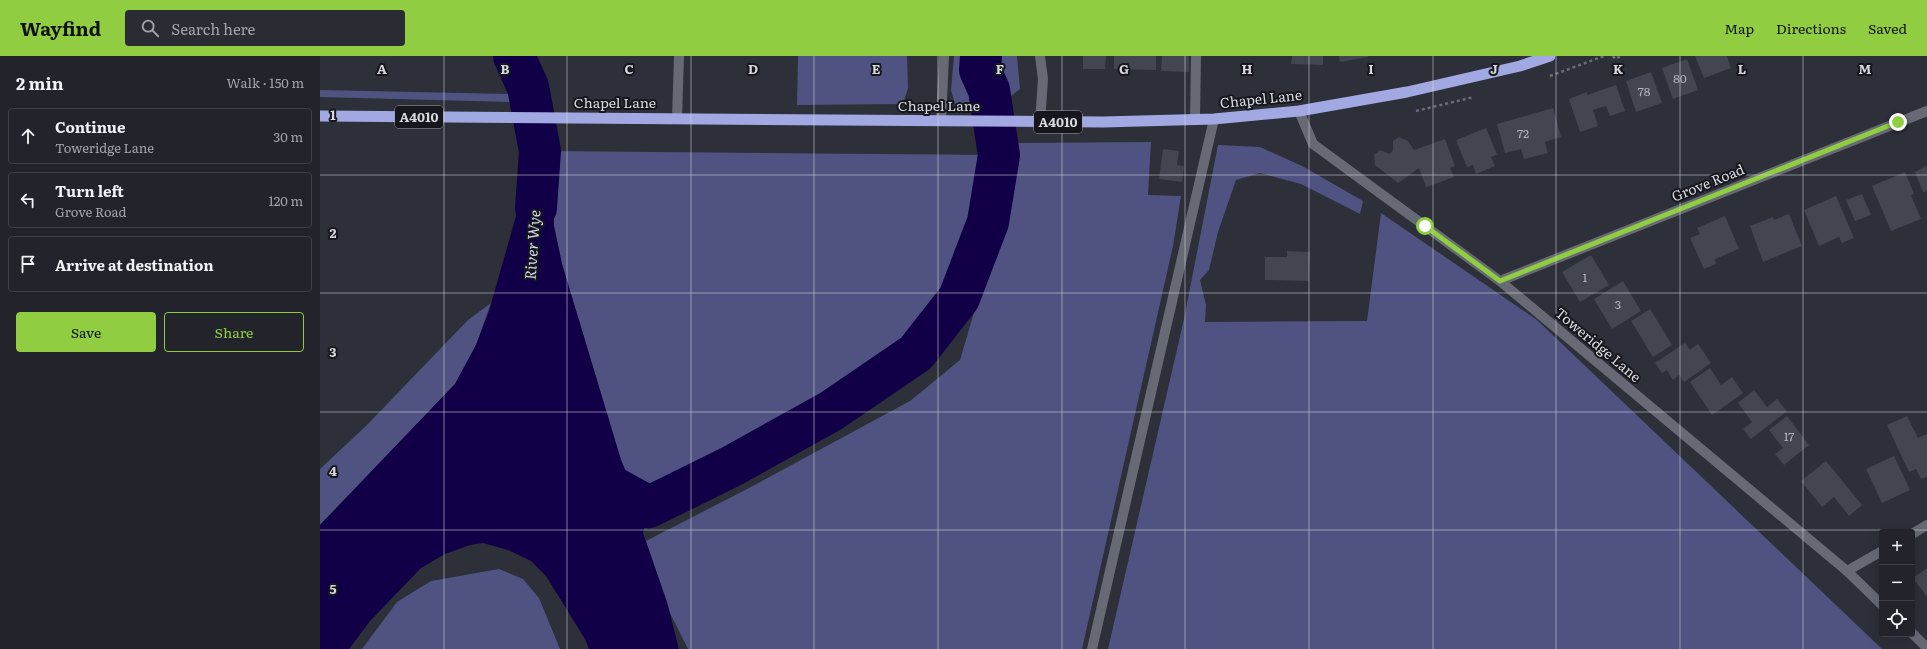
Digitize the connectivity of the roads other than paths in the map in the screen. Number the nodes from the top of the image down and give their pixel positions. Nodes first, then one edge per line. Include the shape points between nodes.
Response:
1 (679, 56) edge
2 (944, 56) edge
3 (1040, 56) edge
4 (1196, 56) edge
5 (1550, 56) edge
6 (1299, 110) junction
7 (1927, 111) edge
8 (320, 116) edge
9 (677, 118) junction
10 (1195, 119) junction
11 (1214, 119) junction
12 (941, 121) junction
13 (1040, 122) junction
14 (1500, 281) junction
15 (1927, 525) edge
16 (1915, 532) edge
17 (1879, 553) edge
18 (1847, 571) junction
19 (1879, 602) edge
20 (1915, 636) edge
21 (1927, 648) edge
22 (1092, 649) edge

1 - 9 street
2 - 12 street
3 - 13 street via 1043,80
4 - 10 street
5 - 6 highway, Chapel Lane / A4010 via 1520,66 1407,92
6 - 11 highway, Chapel Lane / A4010
6 - 14 street, Toweridge Lane via 1313,144
7 - 14 street, Grove Road
8 - 9 highway, Chapel Lane / A4010
9 - 12 highway, Chapel Lane / A4010
10 - 11 highway, Chapel Lane / A4010
10 - 13 highway, Chapel Lane / A4010
11 - 22 street
12 - 13 highway, Chapel Lane / A4010
14 - 18 street, Toweridge Lane
15 - 16 street
17 - 18 street
18 - 19 street, Toweridge Lane
20 - 21 street

